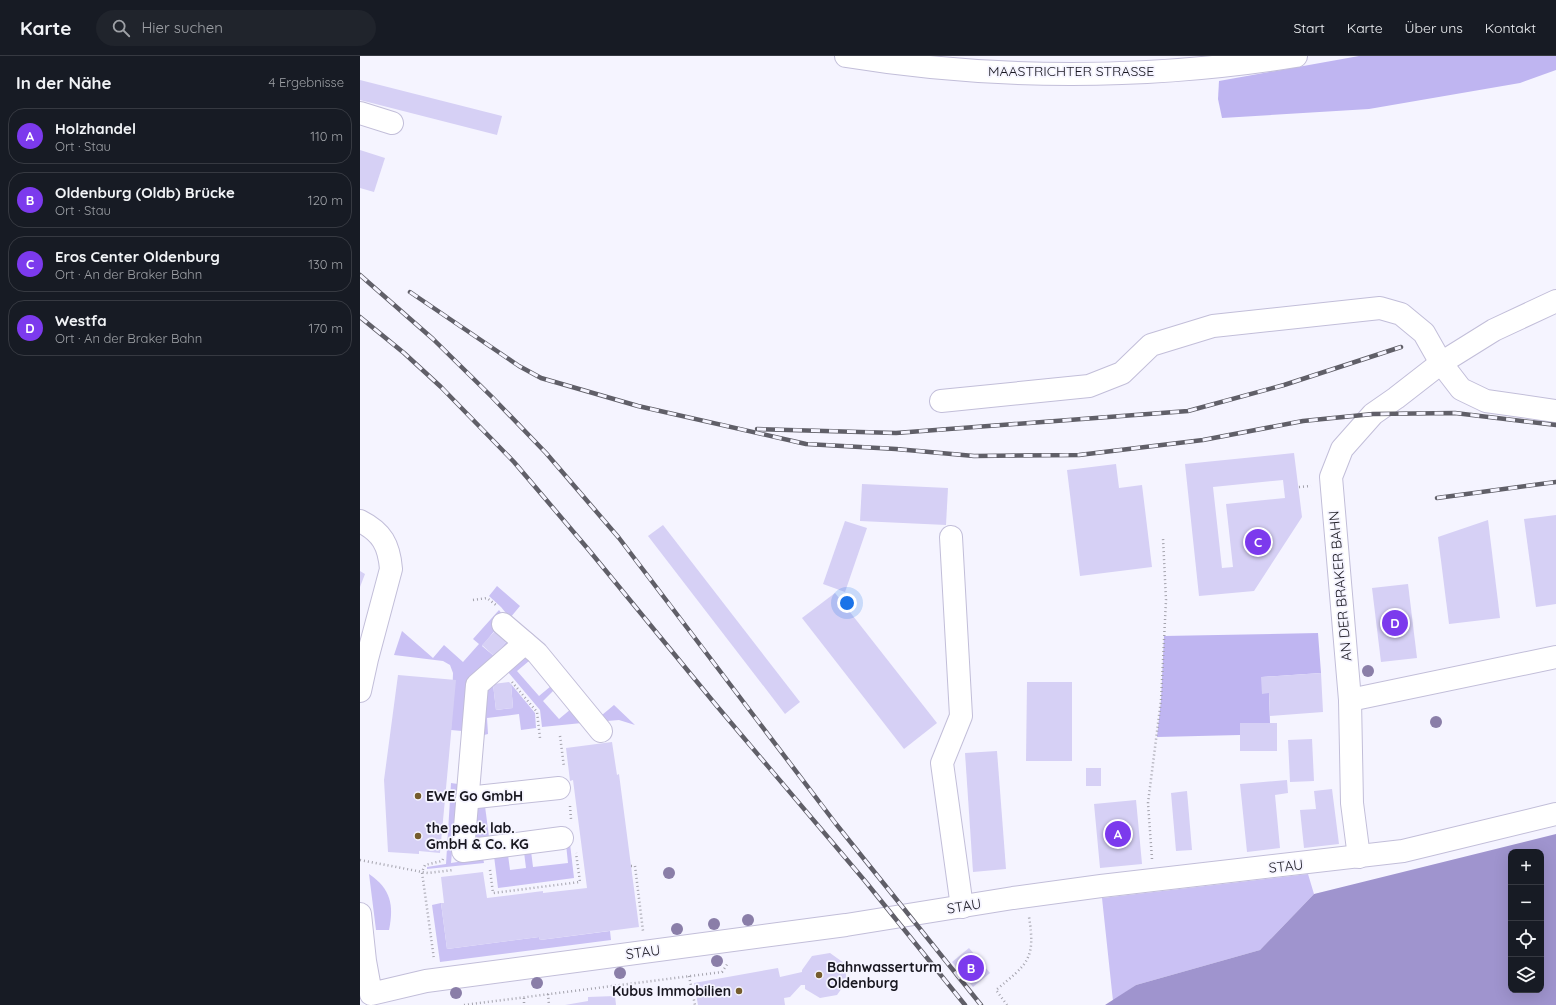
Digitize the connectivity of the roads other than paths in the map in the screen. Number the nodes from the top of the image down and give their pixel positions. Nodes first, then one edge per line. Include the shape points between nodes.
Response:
1 (846, 56) edge
2 (1296, 56) edge
3 (1260, 59) edge
4 (360, 112) edge
5 (392, 123) dead end
6 (1556, 301) edge
7 (1441, 363) junction
8 (941, 401) dead end
9 (1556, 411) edge
10 (360, 521) edge
11 (951, 537) dead end
12 (503, 624) dead end
13 (525, 643) junction
14 (1556, 657) edge
15 (360, 692) edge
16 (1350, 700) junction
17 (601, 731) dead end
18 (559, 788) dead end
19 (468, 798) junction
20 (1556, 814) edge
21 (562, 838) dead end
22 (1359, 857) junction
23 (962, 906) junction
24 (360, 914) edge

1 - 3 street, MAASTRICHTER STRASSE via 935,67 1032,73 1144,72 1226,66
2 - 3 street, MAASTRICHTER STRASSE
4 - 5 street
6 - 7 street, AN DER BRAKER BAHN via 1494,330
7 - 8 street via 1424,333 1401,314 1380,308 1214,326 1151,345 1122,373 1089,386
7 - 9 street via 1461,389 1486,400
7 - 16 street, AN DER BRAKER BAHN via 1373,414 1342,449 1331,477
10 - 15 street via 383,538 390,554 392,569
11 - 23 street via 961,716 942,763
12 - 13 street
13 - 17 street via 537,653
13 - 19 street via 477,685
14 - 16 street
16 - 22 street, AN DER BRAKER BAHN via 1352,803
18 - 19 street
19 - 21 street via 463,851
20 - 22 street, STAU via 1403,851
22 - 23 street, STAU via 1154,880
23 - 24 street, STAU via 846,925 436,980 371,994

